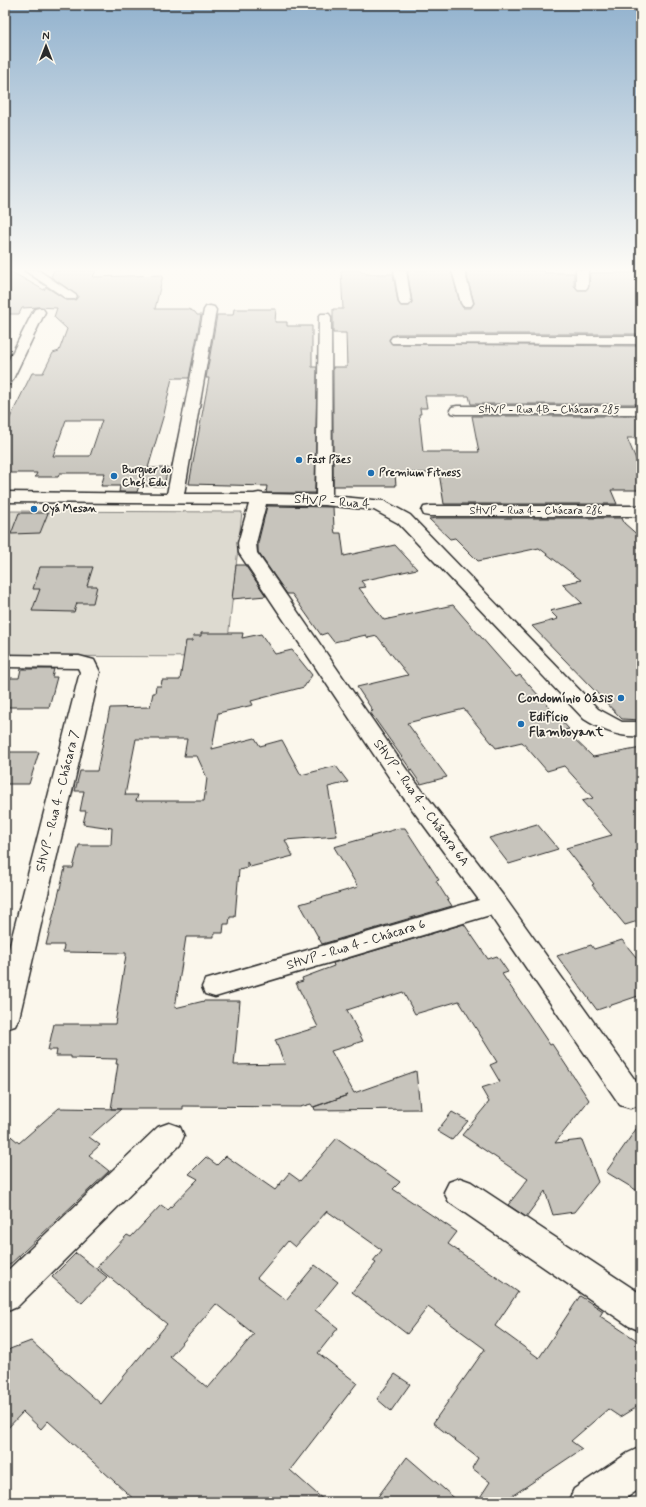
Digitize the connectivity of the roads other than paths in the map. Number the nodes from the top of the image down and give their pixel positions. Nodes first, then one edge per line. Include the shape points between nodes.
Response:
1 (25, 340) edge
2 (204, 340) edge
3 (325, 340) edge
4 (5, 381) edge
5 (457, 410) dead end
6 (641, 410) edge
7 (5, 497) edge
8 (175, 498) junction
9 (259, 498) junction
10 (324, 500) junction
11 (430, 511) dead end
12 (641, 511) edge
13 (5, 661) edge
14 (641, 729) edge
15 (496, 904) junction
16 (216, 987) dead end
17 (5, 1018) edge
18 (630, 1096) dead end
19 (170, 1136) dead end
20 (460, 1192) dead end
21 (5, 1296) edge
22 (641, 1314) edge
23 (641, 1466) edge
24 (586, 1502) edge

1 - 4 street
2 - 8 street
3 - 10 street
5 - 6 street, SHVP - Rua 4B - Chácara 285
7 - 8 street, SHVP - Rua 4
8 - 9 street, SHVP - Rua 4
9 - 10 street, SHVP - Rua 4
9 - 15 street, SHVP - Rua 4 - Chácara 6A via 247,543 248,553 403,781
10 - 14 street, SHVP - Rua 4 via 378,505 404,519 591,714 616,728
11 - 12 street, SHVP - Rua 4 - Chácara 286
13 - 17 street, SHVP - Rua 4 - Chácara 7 via 79,662 86,664 90,672
15 - 16 street, SHVP - Rua 4 - Chácara 6
15 - 18 street, SHVP - Rua 4 - Chácara 6A
19 - 21 street
20 - 22 street
23 - 24 street

